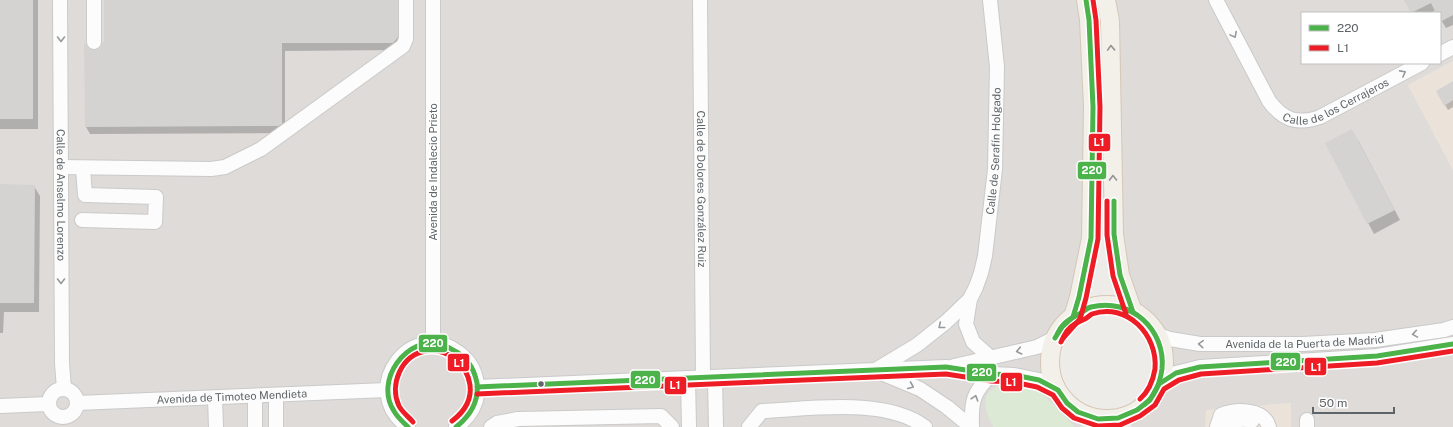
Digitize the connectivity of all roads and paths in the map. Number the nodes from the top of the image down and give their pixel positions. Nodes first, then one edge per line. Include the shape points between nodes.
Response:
1 (60, 0) edge
2 (94, 0) edge
3 (406, 0) edge
4 (433, 0) edge
5 (700, 0) edge
6 (990, 0) edge
7 (1086, 0) edge
8 (1106, 0) edge
9 (1216, 0) edge
10 (94, 42) dead end
11 (1453, 47) edge
12 (1441, 53) edge
13 (1420, 64) edge
14 (61, 168) junction
15 (84, 168) junction
16 (82, 220) dead end
17 (970, 299) junction
18 (1133, 312) junction
19 (1072, 316) junction
20 (1453, 327) edge
21 (1156, 334) junction
22 (1056, 338) junction
23 (433, 343) junction
24 (1453, 344) edge
25 (990, 357) junction
26 (946, 368) junction
27 (875, 370) junction
28 (992, 374) junction
29 (709, 377) junction
30 (688, 378) junction
31 (1159, 384) junction
32 (477, 387) junction
33 (64, 389) junction
34 (387, 390) junction
35 (1058, 390) junction
36 (276, 395) junction
37 (255, 396) junction
38 (215, 398) junction
39 (77, 403) junction
40 (48, 404) junction
41 (0, 406) edge
42 (1137, 410) junction
43 (1081, 420) edge
44 (62, 422) edge
45 (216, 427) edge
46 (255, 427) edge
47 (276, 427) edge
48 (408, 427) edge
49 (456, 427) edge
50 (491, 427) edge
51 (672, 427) edge
52 (689, 427) edge
53 (716, 427) edge
54 (749, 427) edge
55 (925, 427) edge
56 (972, 427) edge
57 (1130, 427) edge
58 (1217, 427) edge
59 (1227, 427) edge
60 (1243, 427) edge
61 (1248, 427) edge
62 (1262, 427) edge
63 (1269, 427) edge

1 -> 14 street, Calle de Anselmo Lorenzo
2 - 10 street
3 - 15 street via 406,39 403,46 261,149 226,167 211,169
4 - 23 street, Avenida de Indalecio Prieto
5 - 29 street, Calle de Dolores González Ruiz
6 - 17 street, Calle de Serafín Holgado via 997,67 995,169 985,256 979,280
7 - 19 main road via 1093,107 1090,238 1079,297
18 -> 8 main road via 1120,275 1114,234 1110,21
9 -> 13 street, Calle de los Cerrajeros via 1269,101 1276,111 1287,118 1298,121 1320,117
11 - 12 street
14 - 15 street
14 -> 33 street, Calle de Anselmo Lorenzo
15 - 16 street via 84,195 156,197 156,209 155,222
17 - 25 street, Calle de Serafín Holgado via 966,324 973,342
17 -> 27 street, Calle de Serafín Holgado via 917,345
18 - 19 main road via 1113,306 1092,307
18 - 21 main road via 1146,321
19 - 22 main road
20 -> 21 street, Avenida de la Puerta de Madrid via 1375,340 1303,344 1200,344
21 - 31 main road via 1164,366
22 -> 25 street via 1037,347
22 - 35 main road via 1050,355 1051,376
23 - 32 street via 455,349 464,356 476,376
23 - 34 street via 410,349 400,357 388,378
24 - 31 street, Avenida de la Puerta de Madrid via 1377,356 1200,367 1176,373
25 - 26 street
26 - 27 street
26 - 28 street
27 - 29 street
27 -> 56 street via 920,389
28 - 35 street via 1039,380
56 -> 28 street via 975,395
29 - 30 street
29 - 53 street, Calle de Dolores González Ruiz
30 - 32 street
30 - 52 street
31 - 42 main road via 1150,400
32 - 49 street via 473,407 468,416
33 - 39 street via 73,394
33 - 40 street via 56,390 50,396
34 - 36 street, Avenida de Timoteo Mendieta
34 - 48 street via 394,412
35 - 43 main road
36 - 37 street, Avenida de Timoteo Mendieta
36 - 47 street
37 - 38 street, Avenida de Timoteo Mendieta
37 - 46 street
38 - 39 street, Avenida de Timoteo Mendieta
38 - 45 street
39 - 44 street via 76,409
40 - 41 street
40 - 44 street via 50,410
42 - 43 main road via 1118,418
42 - 57 main road
50 - 51 street via 497,423 518,419 661,416
54 - 55 street via 762,412 847,407 887,410
58 - 63 street via 1221,416 1229,412 1244,412 1265,418
59 - 62 street via 1237,420 1248,420
60 - 61 street

